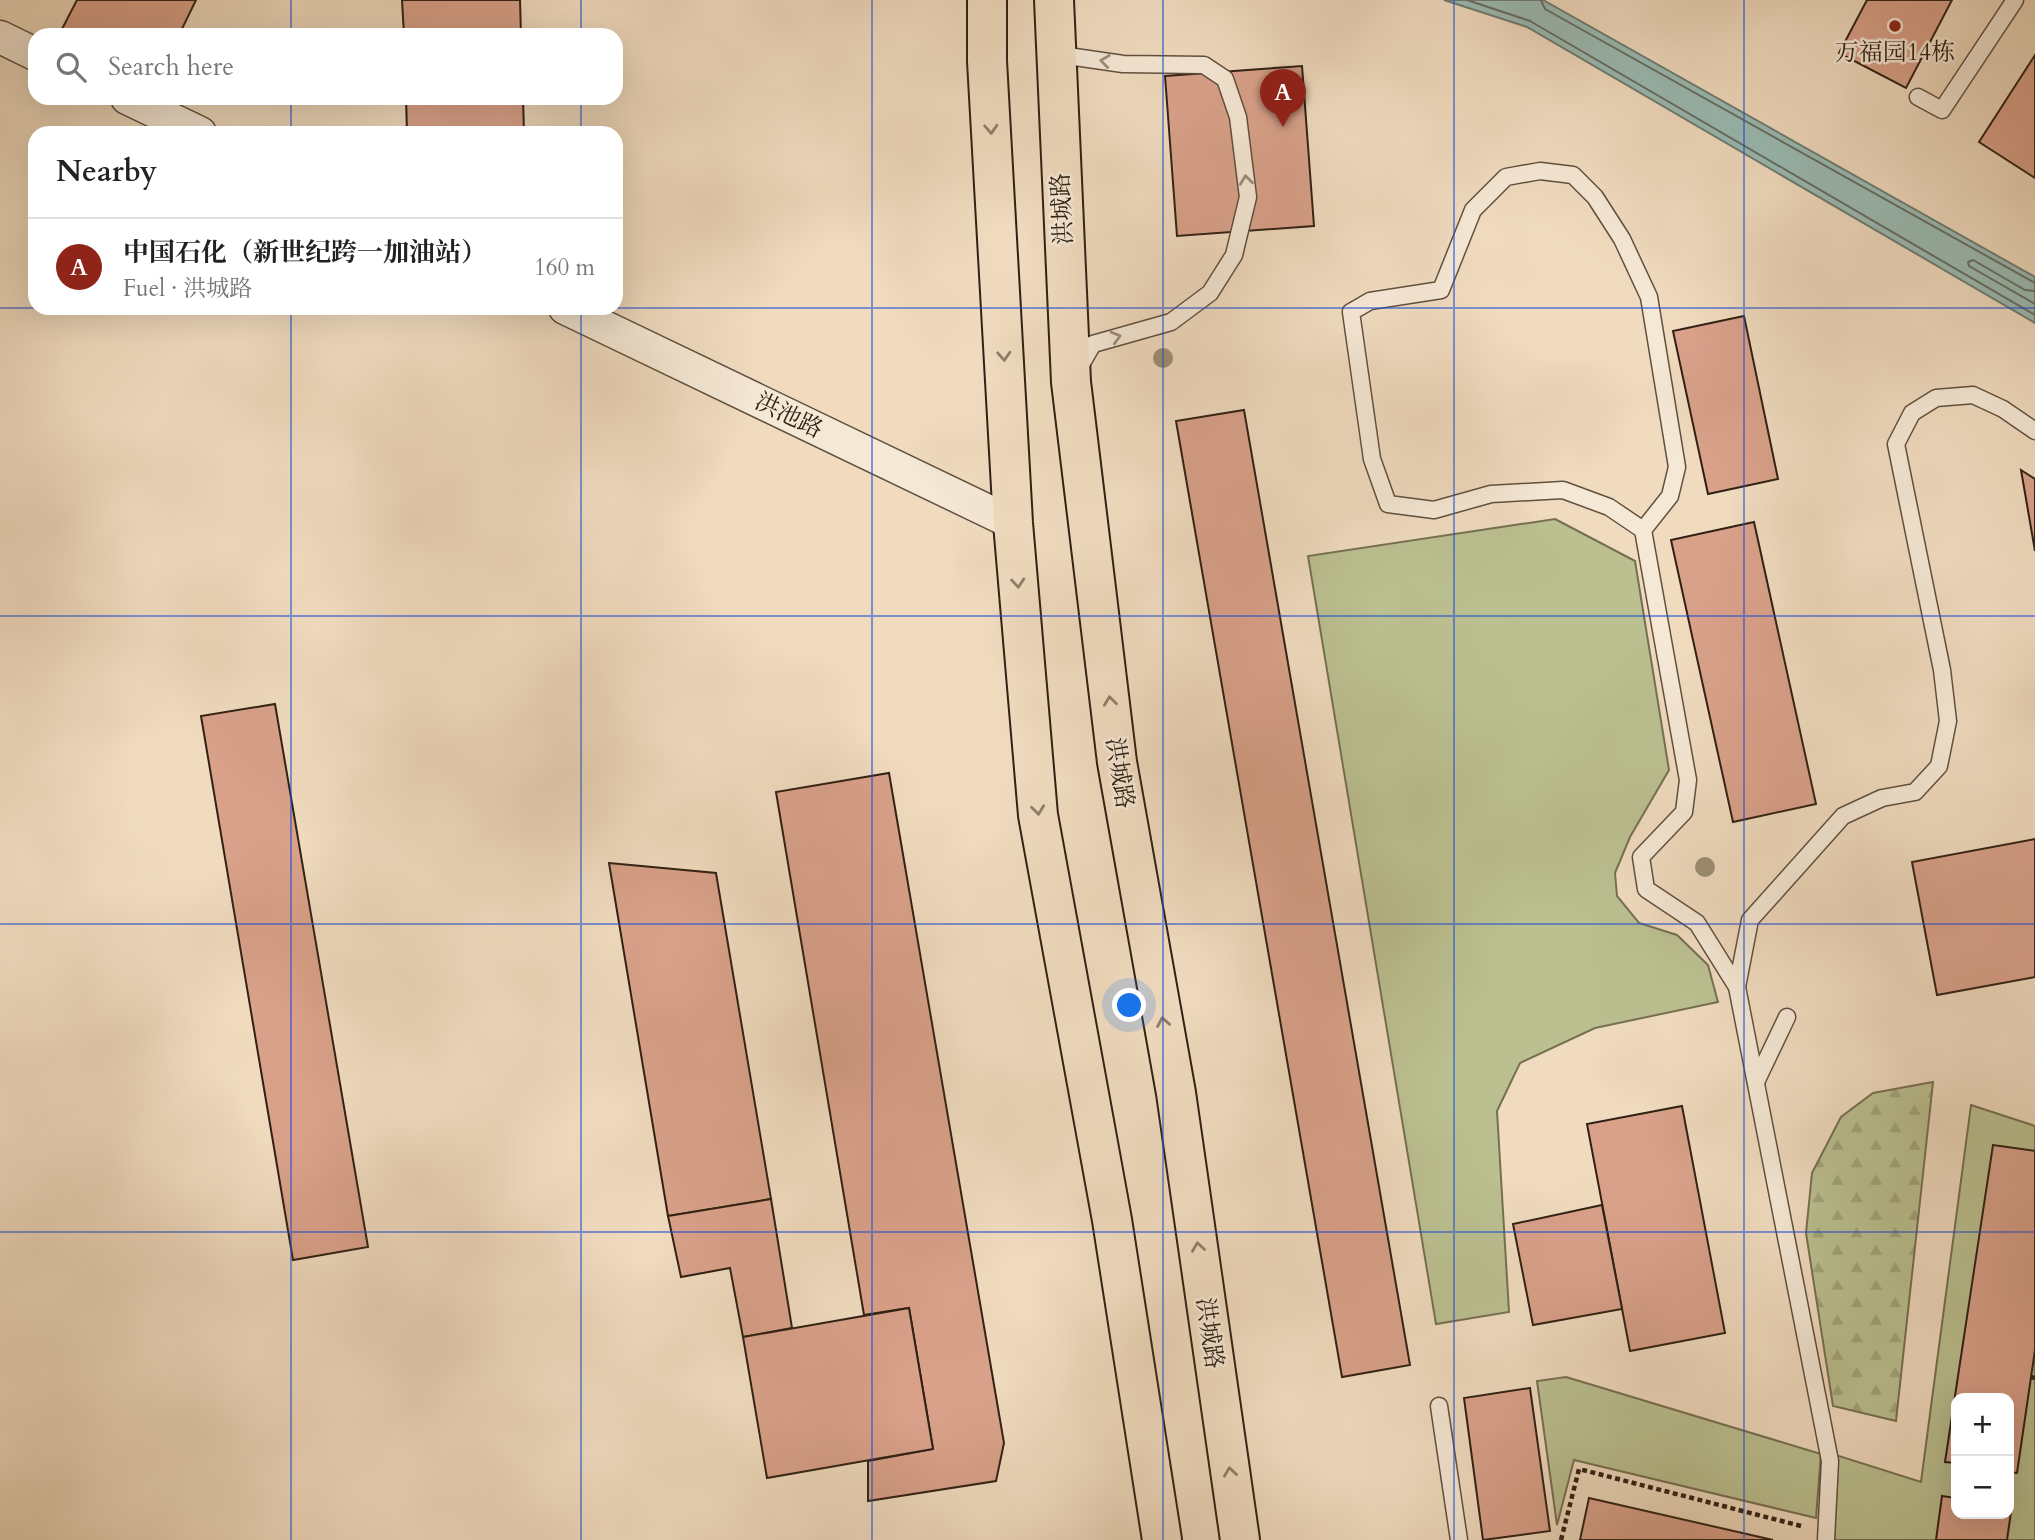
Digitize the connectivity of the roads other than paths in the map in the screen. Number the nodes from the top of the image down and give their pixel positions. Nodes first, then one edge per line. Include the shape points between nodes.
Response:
1 (987, 0) edge
2 (1054, 0) edge
3 (2015, 0) edge
4 (0, 37) edge
5 (28, 51) edge
6 (1054, 54) junction
7 (1917, 97) dead end
8 (142, 105) edge
9 (185, 126) edge
10 (580, 315) edge
11 (1071, 382) junction
12 (2035, 431) edge
13 (1013, 523) junction
14 (1643, 530) junction
15 (1737, 987) junction
16 (1787, 1017) dead end
17 (1756, 1082) junction
18 (1439, 1406) dead end
19 (1826, 1536) edge
20 (1162, 1540) edge
21 (1240, 1540) edge
22 (1459, 1540) edge

1 -> 13 highway
2 - 6 highway, 洪城路
3 - 7 lane via 1942,110
4 - 5 street
6 - 11 highway, 洪城路
11 -> 6 lane via 1093,344 1171,322 1210,293 1234,254 1248,197 1238,117 1225,79 1204,65 1123,64
8 - 9 street
10 - 13 street, 洪池路
21 -> 11 highway, 洪城路 via 1176,1093 1117,762
12 - 15 lane via 1973,396 1936,398 1912,413 1896,444 1942,670 1948,720 1939,766 1915,792 1882,798 1843,816 1750,919
13 -> 20 highway via 1038,815 1112,1220
14 - 14 lane via 1670,496 1677,467 1648,297 1622,239 1595,197 1573,175 1540,171 1506,177 1473,210 1441,290 1370,301 1351,312 1373,459 1388,504 1434,510 1491,494 1563,490 1609,507
14 - 15 lane via 1688,780 1684,812 1640,857 1646,889 1697,923
15 - 17 lane
16 - 17 lane
17 - 19 lane via 1829,1461
18 - 22 lane

